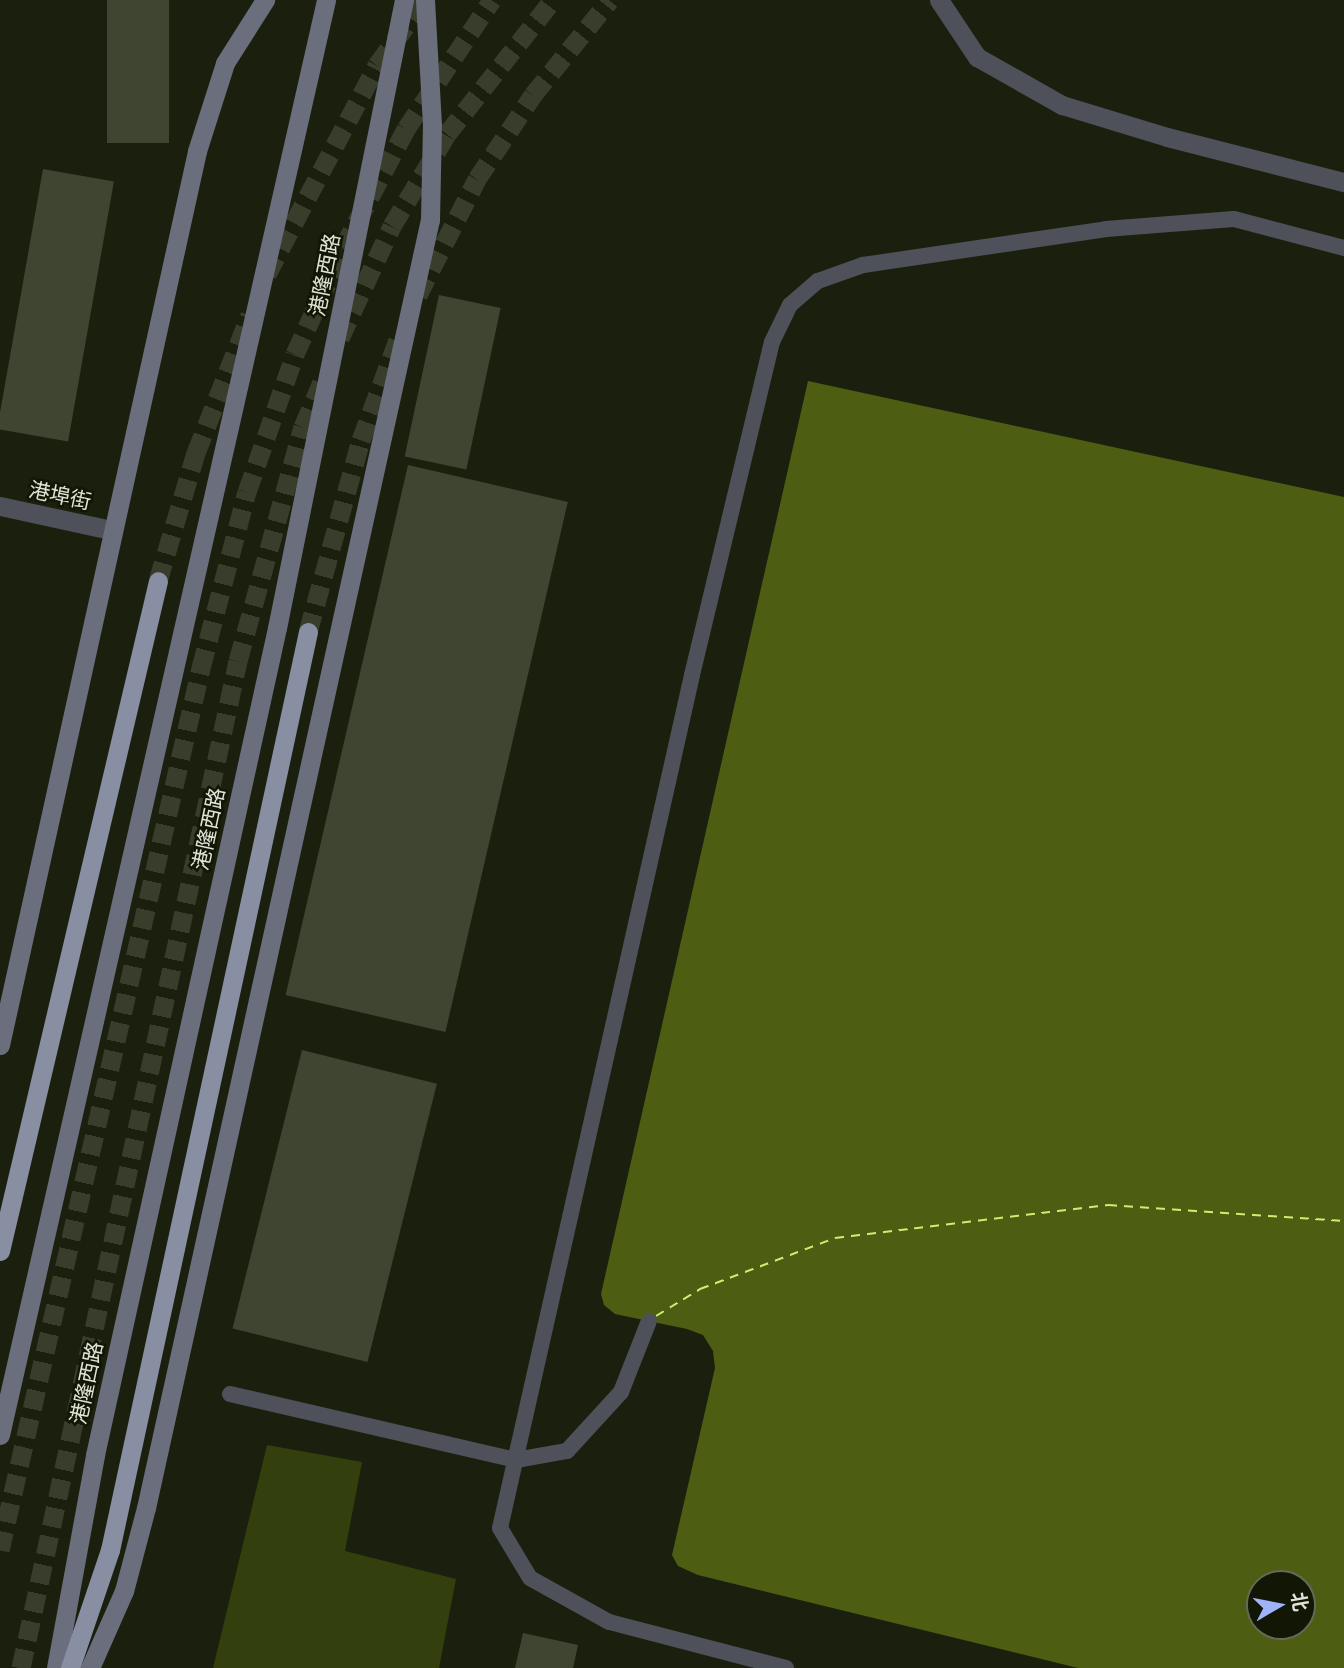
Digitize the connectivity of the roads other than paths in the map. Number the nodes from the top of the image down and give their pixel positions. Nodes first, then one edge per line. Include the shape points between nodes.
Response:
1 (265, 0) edge
2 (326, 0) edge
3 (404, 0) edge
4 (425, 0) edge
5 (939, 0) edge
6 (1344, 182) edge
7 (1344, 248) edge
8 (0, 506) edge
9 (111, 530) junction
10 (158, 581) tunnel mouth
11 (308, 632) tunnel mouth
12 (0, 1045) edge
13 (0, 1251) edge
14 (649, 1321) dead end
15 (230, 1394) dead end
16 (0, 1435) edge
17 (516, 1460) junction
18 (56, 1668) edge
19 (70, 1668) edge
20 (90, 1668) edge
21 (786, 1668) edge

1 - 9 main road via 225,63 197,151
2 - 16 main road
3 - 18 main road, 港隆西路 via 277,628 95,1455
4 - 20 main road via 432,125 430,220 146,1508 124,1591
5 - 6 street via 977,57 1062,105 1167,138
7 - 17 lane via 1234,219 1106,229 863,265 818,281 790,305 772,342 738,476
8 - 9 street, 港埠街
9 - 12 main road
10 - 13 highway
11 - 19 highway via 110,1550
14 - 17 lane via 621,1392 567,1451
15 - 17 lane
17 - 21 lane via 500,1528 530,1578 609,1622

